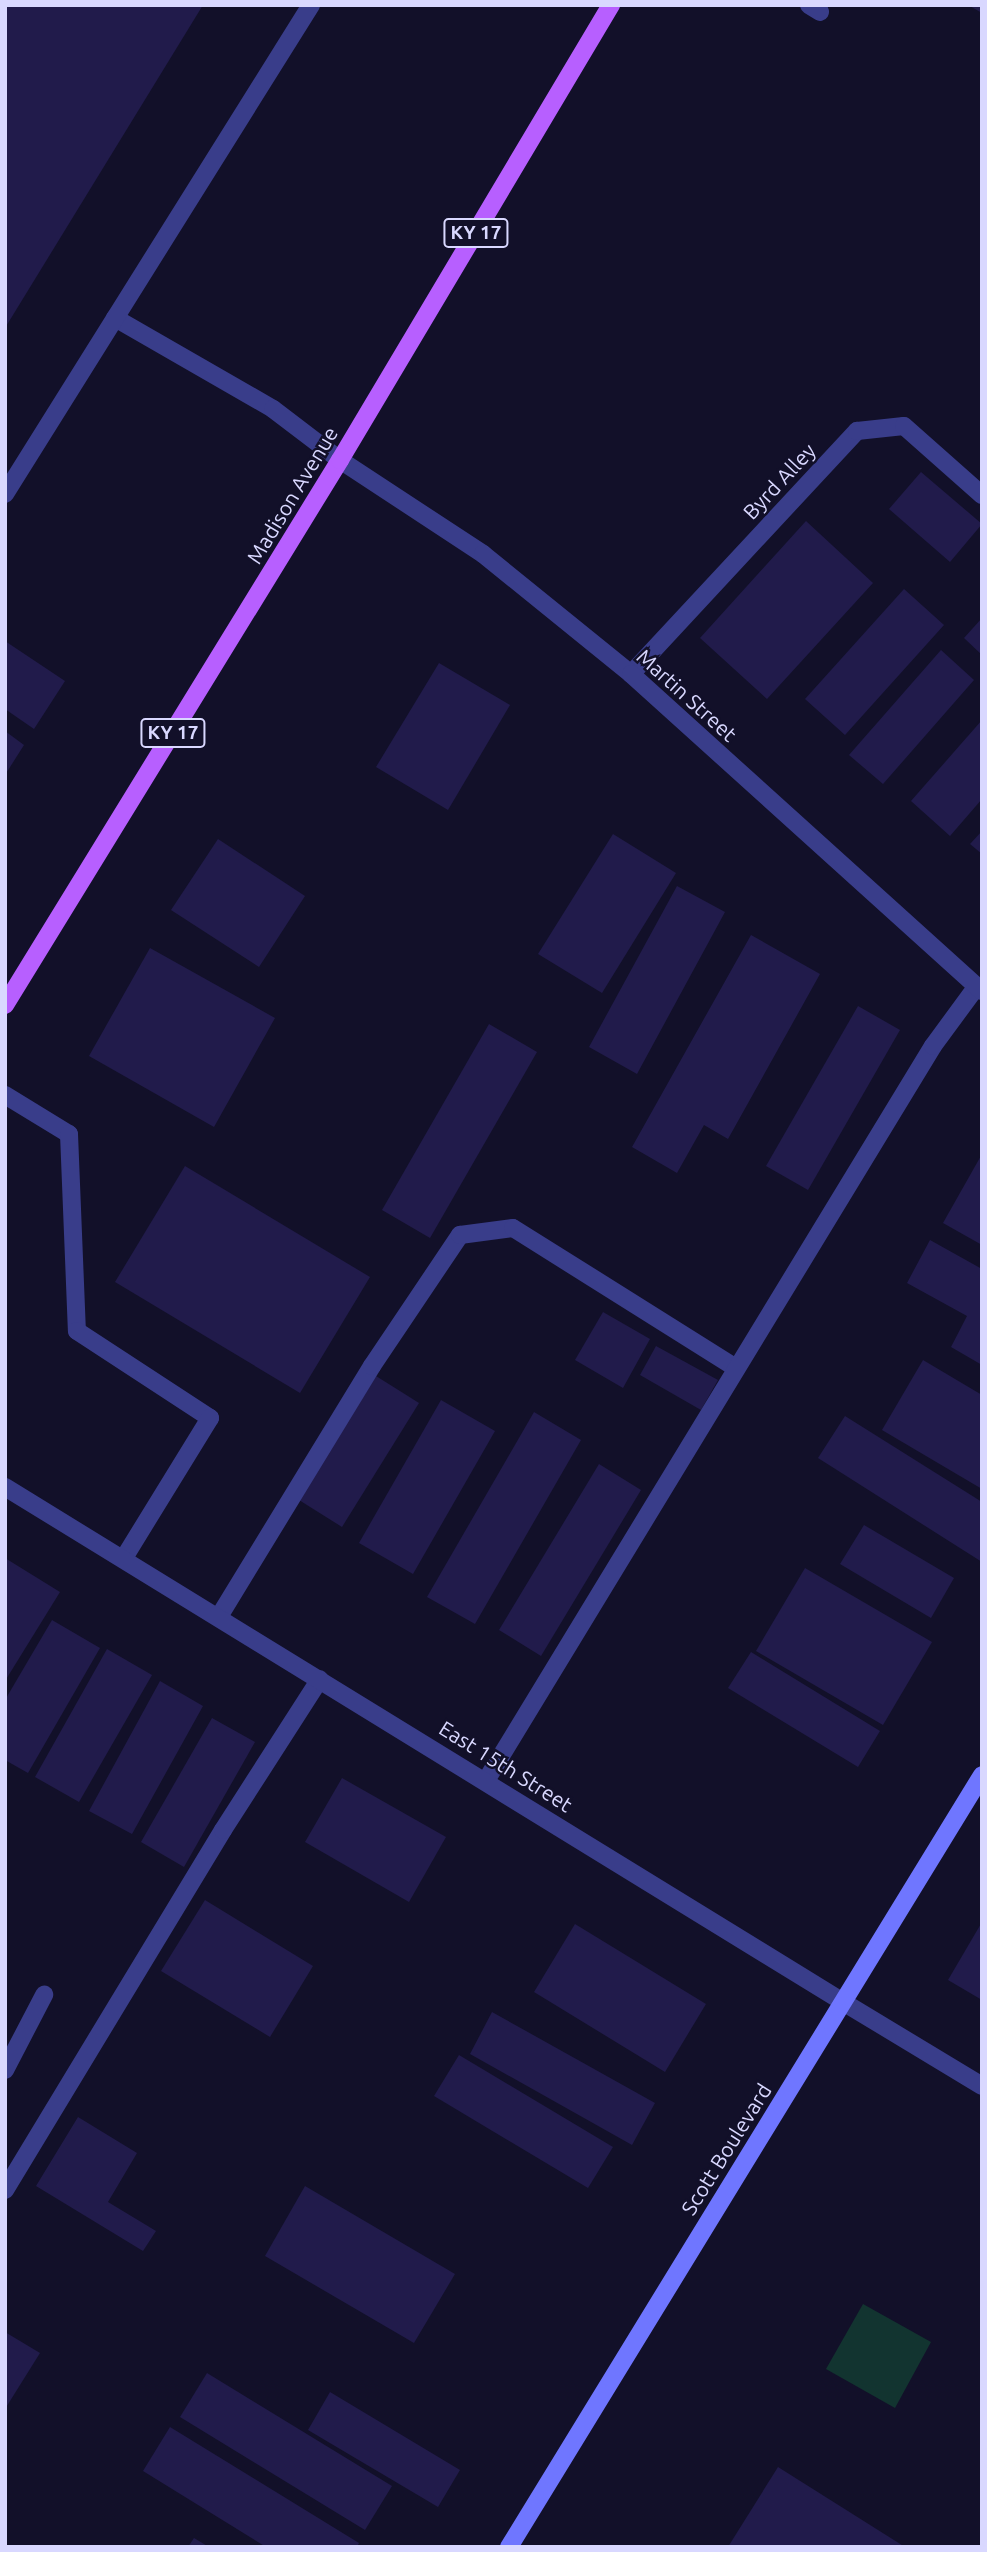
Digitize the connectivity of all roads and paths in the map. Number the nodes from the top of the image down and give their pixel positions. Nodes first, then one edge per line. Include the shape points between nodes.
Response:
1 (311, 5) edge
2 (611, 5) edge
3 (115, 318) junction
4 (340, 460) junction
5 (5, 494) edge
6 (982, 495) edge
7 (631, 674) junction
8 (979, 989) edge
9 (5, 1005) edge
10 (5, 1095) edge
11 (736, 1368) junction
12 (5, 1487) edge
13 (124, 1558) junction
14 (220, 1615) junction
15 (320, 1679) junction
16 (982, 1775) edge
17 (487, 1779) junction
18 (44, 1995) dead end
19 (843, 2002) junction
20 (5, 2070) edge
21 (982, 2086) edge
22 (5, 2190) edge
23 (509, 2547) edge

1 - 3 street
2 - 4 main road, Madison Avenue / KY 17
3 - 4 street, Martin Street via 273,410
3 - 5 street
4 - 7 street, Martin Street via 483,554
4 - 9 main road, Madison Avenue / KY 17
6 - 7 street, Byrd Alley via 904,426 857,431
7 - 8 street, Martin Street
8 - 11 street via 933,1046
10 - 13 street via 69,1134 77,1331 210,1418
11 - 14 street via 513,1228 460,1235 372,1366
11 - 17 street
12 - 13 street, East 15th Street
13 - 14 street, East 15th Street
14 - 15 street, East 15th Street
15 - 17 street, East 15th Street
15 - 22 street
16 - 19 main road, Scott Boulevard
17 - 19 street, East 15th Street
18 - 20 street
19 - 21 street, East 15th Street
19 - 23 main road, Scott Boulevard

